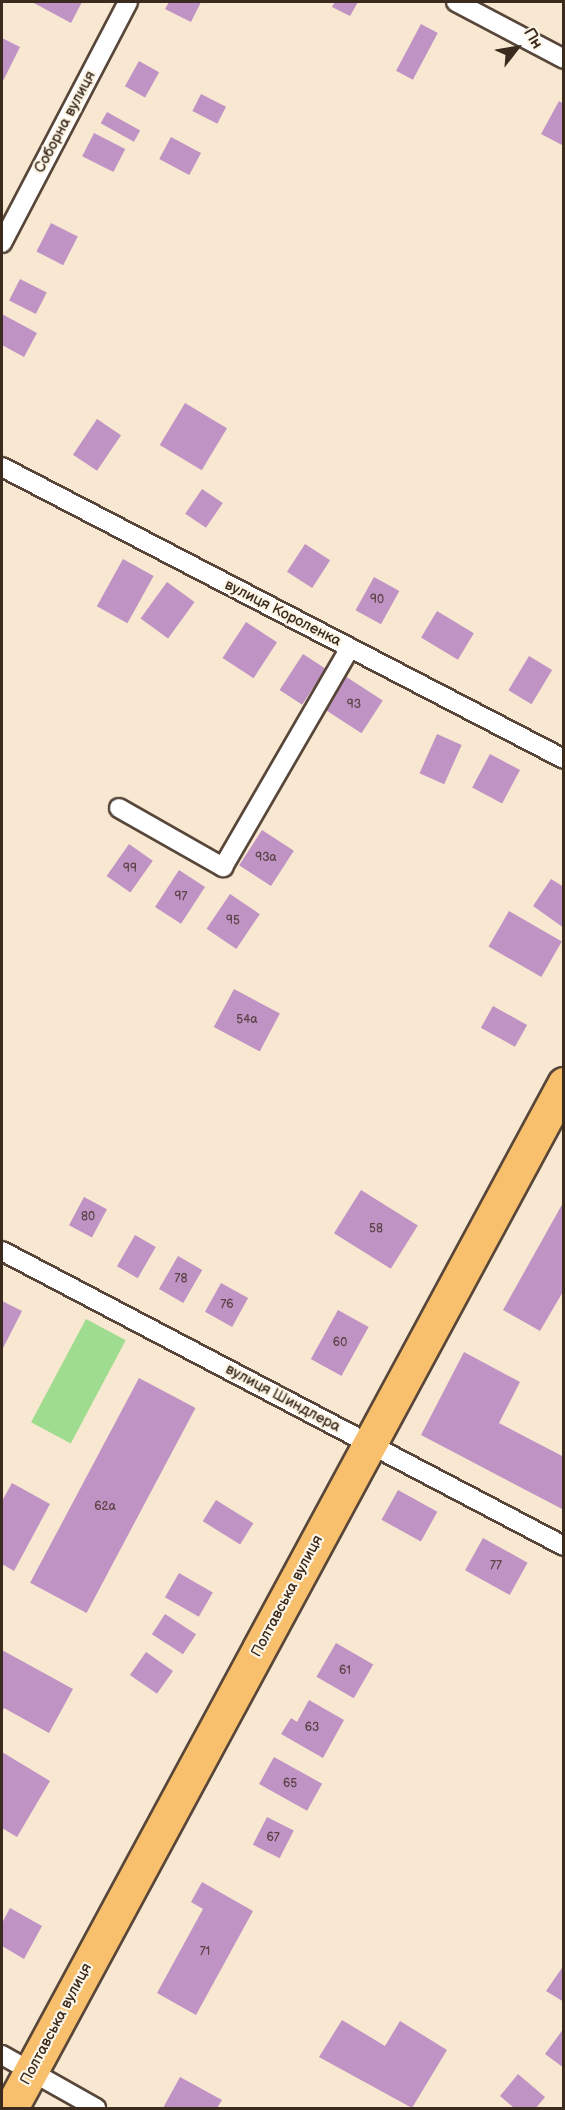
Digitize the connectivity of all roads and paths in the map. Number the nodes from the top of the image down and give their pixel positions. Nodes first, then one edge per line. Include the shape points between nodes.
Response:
1 (128, 2) edge
2 (456, 2) edge
3 (564, 59) edge
4 (2, 243) edge
5 (2, 467) edge
6 (350, 648) junction
7 (564, 759) edge
8 (118, 808) dead end
9 (564, 1084) edge
10 (2, 1251) edge
11 (368, 1443) junction
12 (564, 1546) edge
13 (2, 2055) edge
14 (31, 2071) junction
15 (11, 2109) edge
16 (96, 2109) edge

1 - 4 street, Соборна вулиця
2 - 3 street
5 - 6 street, вулиця Короленка
6 - 7 street, вулиця Короленка
6 - 8 street via 223,867
9 - 11 highway, Полтавська вулиця
10 - 11 street, вулиця Шиндлера
11 - 12 street, вулиця Шиндлера
11 - 14 highway, Полтавська вулиця
13 - 14 street
14 - 15 highway, Полтавська вулиця
14 - 16 street

